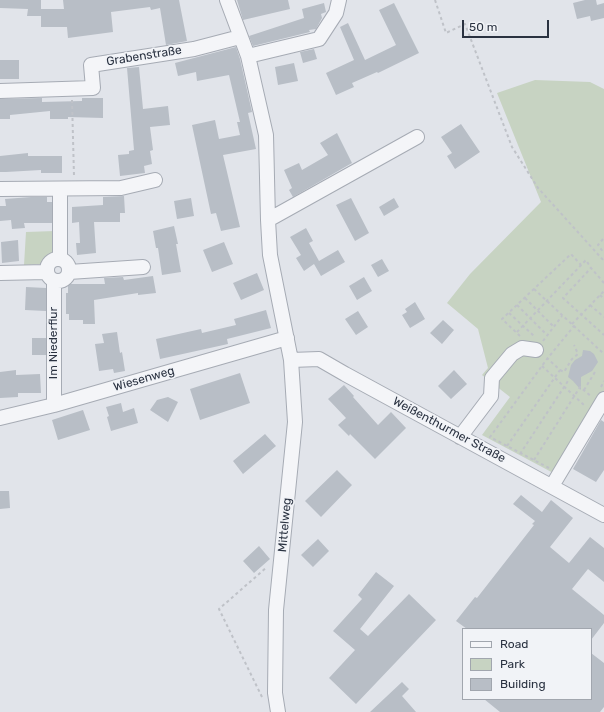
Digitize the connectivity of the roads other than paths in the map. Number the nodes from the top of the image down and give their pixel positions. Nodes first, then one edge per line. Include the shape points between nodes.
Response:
1 (227, 0) edge
2 (339, 0) edge
3 (240, 37) junction
4 (248, 56) junction
5 (0, 91) edge
6 (417, 137) dead end
7 (155, 180) dead end
8 (0, 189) edge
9 (67, 189) junction
10 (268, 220) junction
11 (60, 258) junction
12 (143, 267) dead end
13 (69, 272) junction
14 (0, 273) edge
15 (50, 276) junction
16 (287, 338) junction
17 (539, 346) road end
18 (291, 360) junction
19 (599, 399) edge
20 (54, 405) junction
21 (0, 418) edge
22 (460, 437) junction
23 (552, 486) junction
24 (604, 515) edge
25 (278, 712) edge

1 - 3 street
2 - 4 street via 336,12 320,39
3 - 4 street
3 - 5 street, Grabenstraße via 194,49 91,65 93,88
4 - 10 street via 266,135
6 - 10 street
7 - 9 street via 121,188
8 - 9 street
9 - 11 street
10 - 16 street via 270,255
11 - 13 street via 67,263
11 - 15 street via 51,260 47,266
12 - 13 street
13 - 15 street via 61,281
14 - 15 street
15 - 20 street, Im Niederflur
16 - 18 street, Mittelweg
16 - 20 street, Wiesenweg
17 - 22 street via 522,348 512,354 492,378 491,396
18 - 22 street, Weißenthurmer Straße via 319,359
18 - 25 street, Mittelweg via 295,422 276,610 275,693
19 - 23 street
20 - 21 street, Wiesenweg
22 - 23 street, Weißenthurmer Straße via 517,459
23 - 24 street, Weißenthurmer Straße

